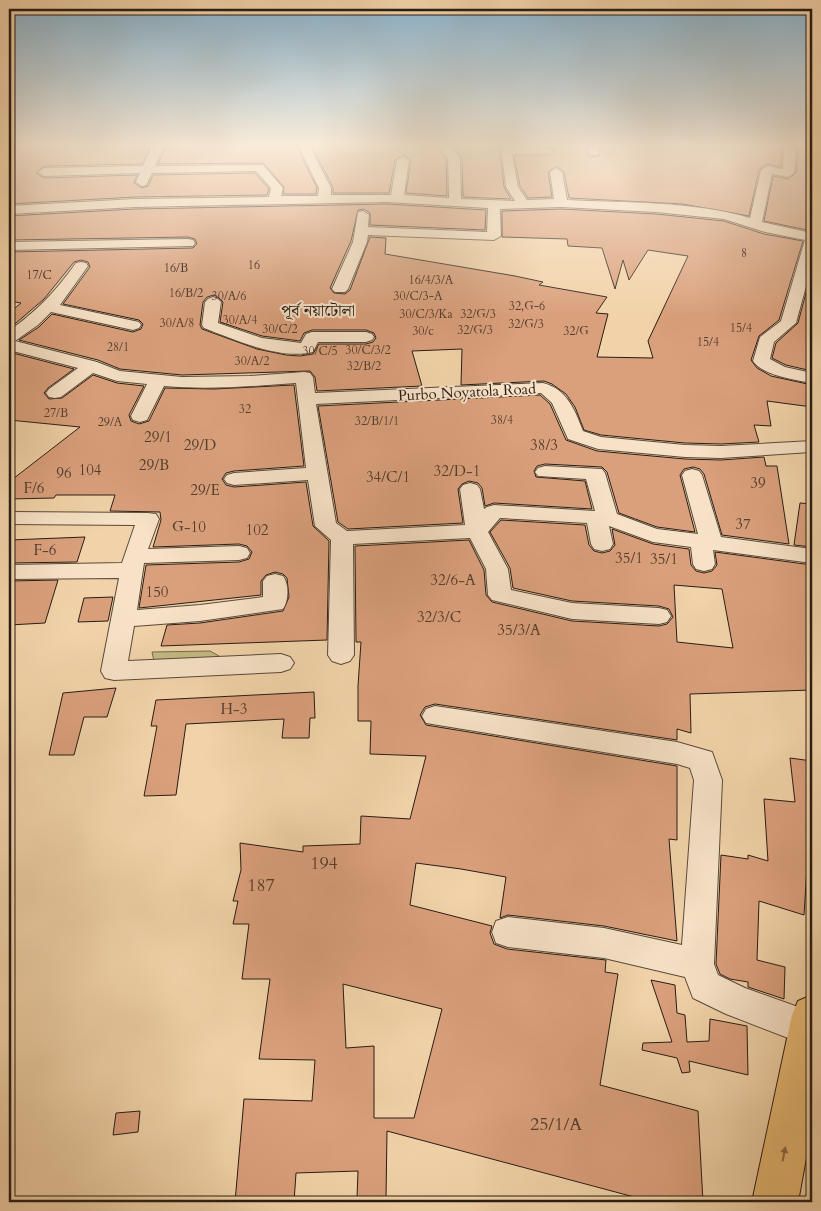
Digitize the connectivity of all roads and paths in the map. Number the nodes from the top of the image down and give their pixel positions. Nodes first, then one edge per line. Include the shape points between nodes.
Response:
1 (180, 202) junction
2 (203, 202) edge
3 (364, 202) edge
4 (438, 202) edge
5 (760, 202) edge
6 (135, 203) joint
7 (455, 203) joint
8 (561, 203) joint
9 (523, 204) joint
10 (494, 205) junction
11 (9, 210) edge
12 (175, 216) dead end
13 (755, 224) junction
14 (362, 231) junction
15 (812, 238) edge
16 (188, 243) dead end
17 (9, 246) edge
18 (81, 266) dead end
19 (340, 289) dead end
20 (213, 302) dead end
21 (48, 308) junction
22 (134, 325) dead end
23 (366, 337) dead end
24 (9, 338) edge
25 (9, 345) edge
26 (307, 348) junction
27 (91, 366) junction
28 (304, 377) junction
29 (812, 378) edge
30 (158, 380) junction
31 (55, 393) dead end
32 (306, 399) junction
33 (140, 416) dead end
34 (598, 443) junction
35 (811, 446) dead end
36 (545, 472) dead end
37 (317, 473) junction
38 (595, 473) junction
39 (692, 475) dead end
40 (234, 479) dead end
41 (470, 489) dead end
42 (9, 518) edge
43 (601, 518) junction
44 (477, 532) junction
45 (342, 538) junction
46 (706, 541) junction
47 (602, 544) dead end
48 (238, 553) dead end
49 (812, 556) edge
50 (133, 563) junction
51 (704, 564) dead end
52 (9, 572) edge
53 (275, 581) dead end
54 (659, 616) dead end
55 (122, 619) junction
56 (341, 655) dead end
57 (281, 663) dead end
58 (435, 716) dead end
59 (508, 932) dead end
60 (697, 964) junction
61 (810, 1022) edge
62 (775, 1202) edge

1 - 2 street
1 - 6 street
1 - 12 street
3 - 14 street
4 - 7 street
5 - 13 street
6 - 11 street
7 - 10 street
8 - 9 street
8 - 13 street via 726,215
9 - 10 street
10 - 14 street via 494,236
13 - 15 street
14 - 19 street
15 - 29 street via 788,323 766,340 760,361 780,371
16 - 17 street
18 - 21 street
20 - 26 street via 203,323 262,345
21 - 22 street
21 - 24 street
23 - 26 street via 312,337
25 - 27 street
26 - 28 street
27 - 30 street via 117,376
27 - 31 street
28 - 30 street via 250,381
28 - 32 street
30 - 33 street
32 - 34 street, Purbo Noyatola Road via 543,388 551,390 561,402 575,435
32 - 37 street
34 - 35 street, Purbo Noyatola Road via 721,452
34 - 38 street
36 - 38 street
37 - 40 street
37 - 45 street via 326,526
38 - 43 street
39 - 46 street
41 - 44 street
42 - 50 street via 148,518
43 - 44 street via 494,511
43 - 46 street via 652,535
43 - 47 street
44 - 45 street
44 - 54 street via 497,569 500,595 572,610
45 - 56 street
46 - 49 street
46 - 51 street
48 - 50 street
50 - 52 street
50 - 55 street
53 - 55 street via 275,603
55 - 57 street via 114,671
58 - 60 street via 677,753 702,760 708,780
59 - 60 street via 604,943
60 - 61 street via 705,986 738,1002
62 -> 61 main road

